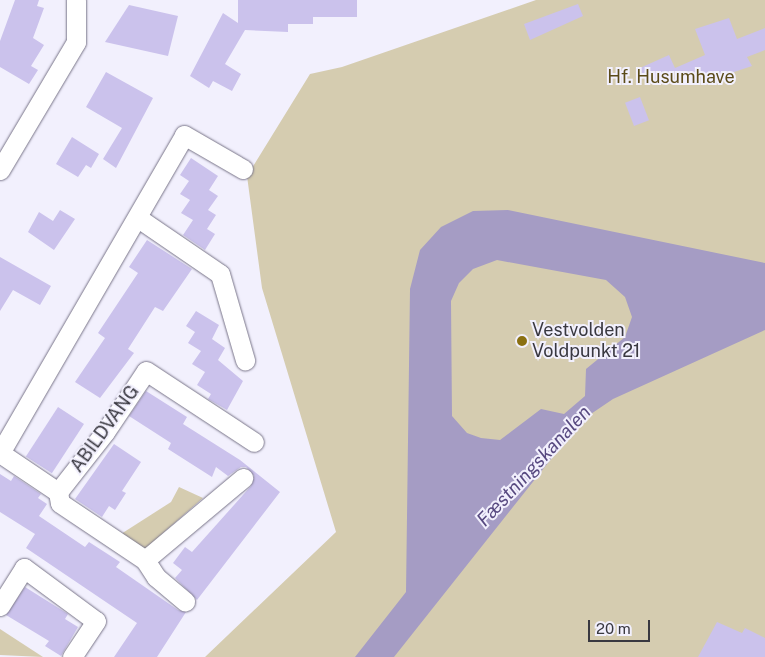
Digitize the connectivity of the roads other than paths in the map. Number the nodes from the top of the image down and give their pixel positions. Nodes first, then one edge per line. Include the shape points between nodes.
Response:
1 (76, 0) edge
2 (243, 169) dead end
3 (0, 170) edge
4 (138, 218) junction
5 (245, 360) dead end
6 (254, 442) dead end
7 (0, 453) edge
8 (243, 478) dead end
9 (58, 492) junction
10 (145, 560) junction
11 (185, 601) dead end
12 (0, 606) edge
13 (72, 657) edge

1 - 3 street via 76,42
2 - 4 street via 184,134
4 - 5 street via 220,274
4 - 7 street
6 - 9 street, ABILDVANG via 146,371 105,432
7 - 9 street
8 - 10 street
9 - 10 street via 60,503
10 - 11 street via 156,577
12 - 13 street via 24,568 96,622

